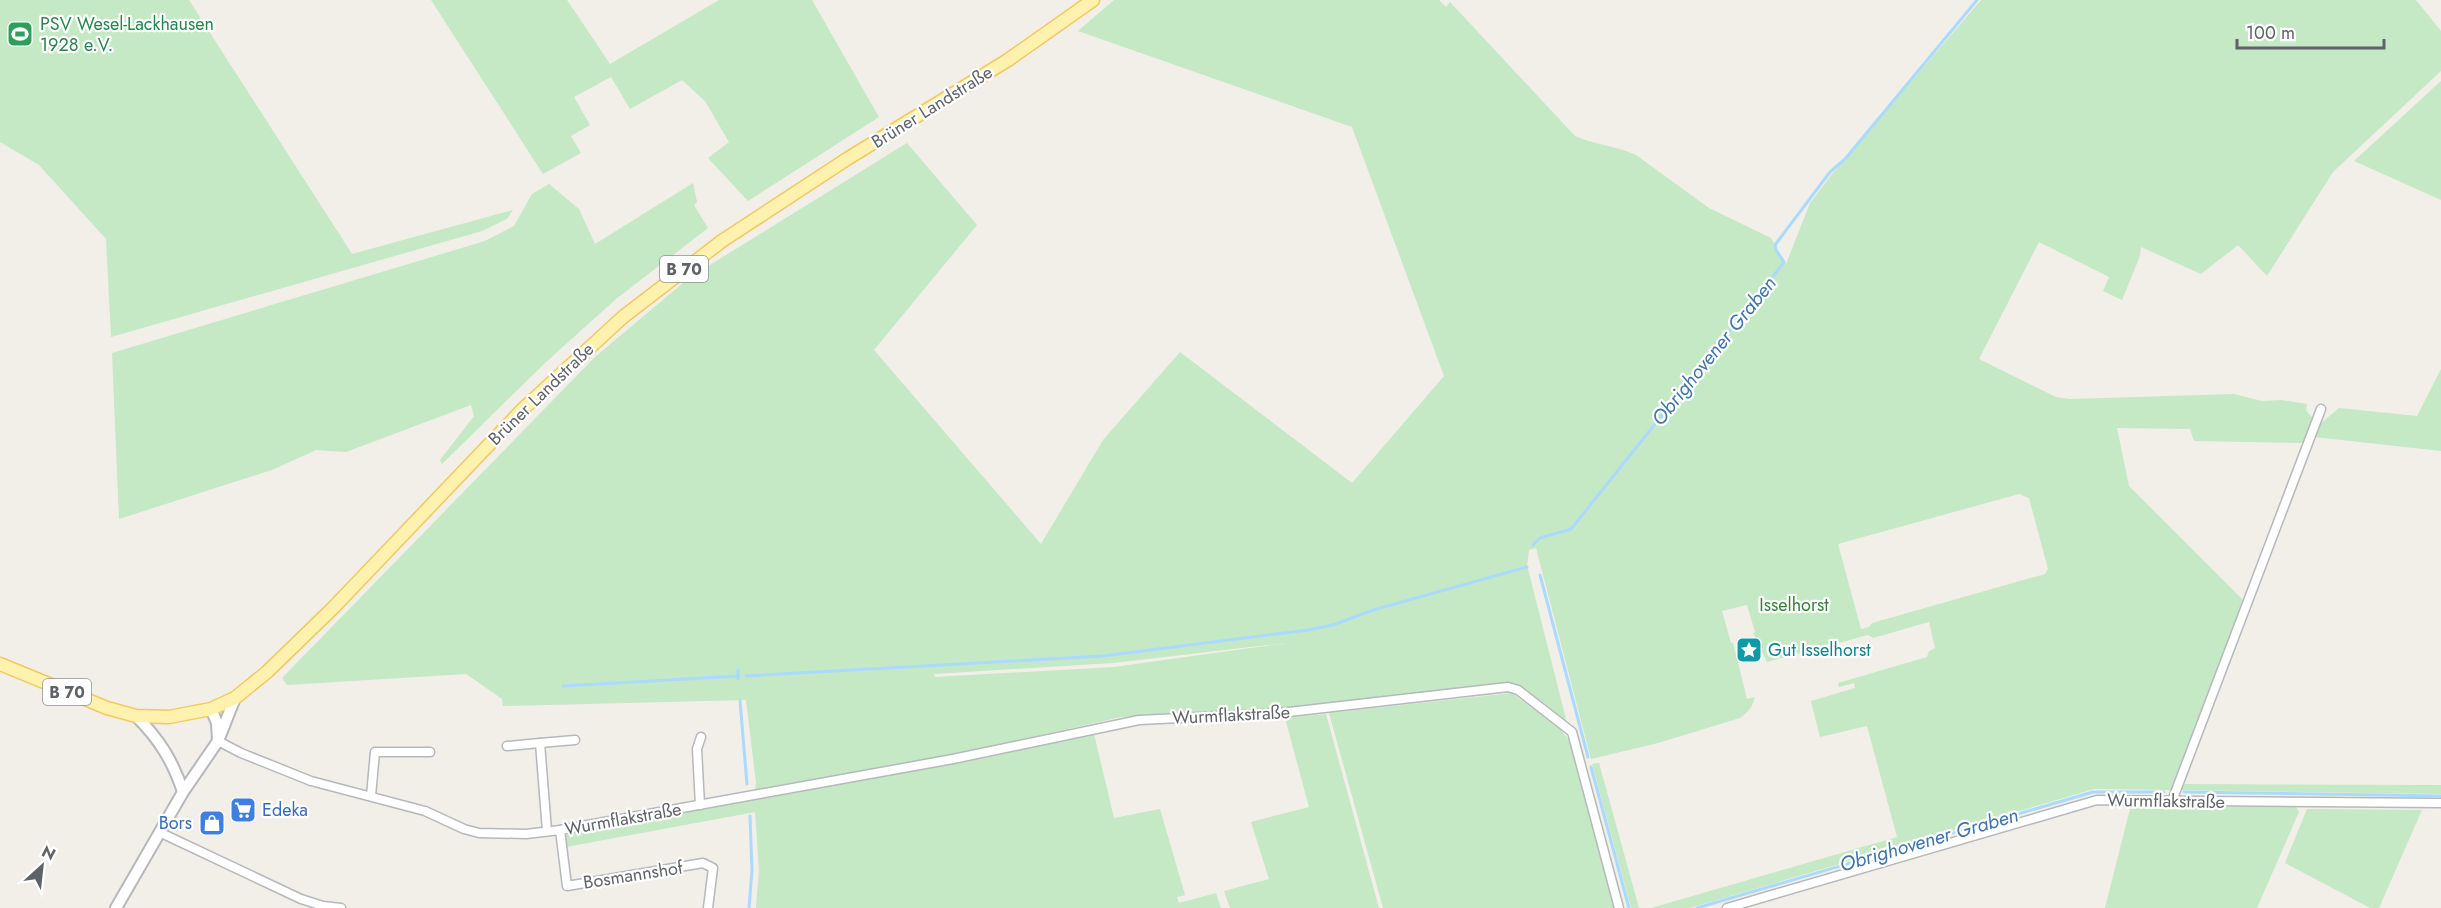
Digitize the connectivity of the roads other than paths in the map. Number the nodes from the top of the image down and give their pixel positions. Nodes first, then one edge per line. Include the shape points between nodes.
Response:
1 (1093, 0) edge
2 (2321, 410) dead end
3 (0, 664) edge
4 (235, 698) junction
5 (212, 709) junction
6 (136, 716) junction
7 (701, 737) dead end
8 (575, 740) dead end
9 (218, 741) junction
10 (540, 743) junction
11 (507, 746) dead end
12 (430, 752) dead end
13 (183, 792) junction
14 (371, 796) junction
15 (2172, 801) junction
16 (2441, 803) edge
17 (700, 806) junction
18 (560, 830) junction
19 (547, 831) junction
20 (159, 832) junction
21 (116, 908) edge
22 (342, 908) edge
23 (708, 908) edge
24 (1619, 908) edge
25 (1727, 908) edge

1 - 4 main road, Brüner Landstraße / B 70 via 1008,60 722,241 623,317 522,409 333,608
2 - 15 street
3 - 6 main road, Brüner Landstraße / B 70
4 - 5 main road, Brüner Landstraße / B 70
4 - 9 street
5 - 6 main road, Brüner Landstraße / B 70 via 169,717
5 - 9 street
6 - 13 street via 164,748
7 - 17 street, Wurmflakstraße
8 - 10 street
9 - 13 street
9 - 14 street, Wurmflakstraße via 311,781
10 - 11 street
10 - 19 street, Wurmflakstraße
12 - 14 street via 375,752
13 - 20 street
14 - 19 street, Wurmflakstraße via 425,811 479,833
15 - 16 street, Wurmflakstraße
15 - 25 street, Wurmflakstraße via 2097,800
17 - 18 street, Wurmflakstraße
17 - 24 street, Wurmflakstraße via 1139,720 1280,714 1508,687 1518,690 1572,732
18 - 19 street, Wurmflakstraße
18 - 23 street, Bosmannshof via 567,886 703,863 713,867
20 - 21 street
20 - 22 street via 301,899

